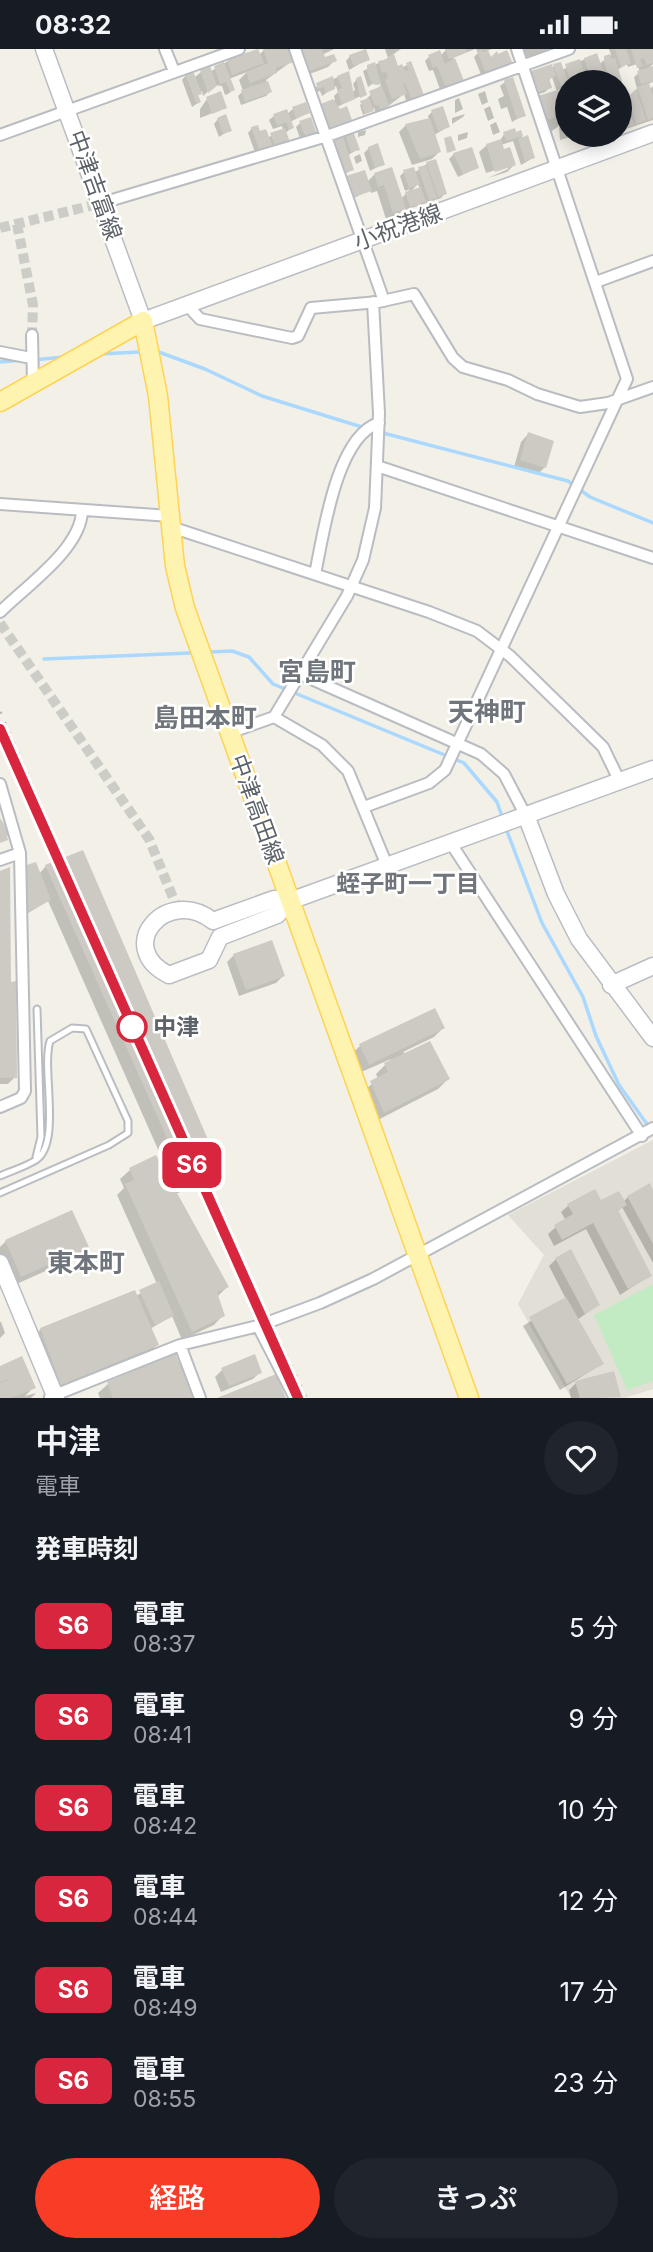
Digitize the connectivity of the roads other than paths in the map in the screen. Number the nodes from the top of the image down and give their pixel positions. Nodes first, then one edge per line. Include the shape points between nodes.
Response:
1 (44, 49) edge
2 (165, 49) edge
3 (239, 49) edge
4 (295, 49) edge
5 (517, 49) edge
6 (569, 49) edge
7 (523, 65) junction
8 (174, 71) junction
9 (67, 110) junction
10 (653, 133) edge
11 (0, 135) edge
12 (327, 136) junction
13 (556, 168) junction
14 (102, 202) junction
15 (361, 240) junction
16 (653, 261) edge
17 (596, 282) junction
18 (379, 301) junction
19 (187, 305) junction
20 (143, 321) junction
21 (32, 335) tunnel mouth
22 (0, 352) edge
23 (31, 358) junction
24 (33, 383) junction
25 (653, 387) edge
26 (618, 400) junction
27 (0, 402) edge
28 (379, 423) junction
29 (377, 466) junction
30 (0, 504) edge
31 (82, 510) junction
32 (170, 521) junction
33 (561, 525) junction
34 (653, 558) edge
35 (315, 574) junction
36 (351, 586) junction
37 (0, 612) edge
38 (503, 650) junction
39 (300, 674) junction
40 (274, 717) junction
41 (229, 733) junction
42 (459, 743) junction
43 (653, 769) edge
44 (620, 782) junction
45 (0, 784) edge
46 (365, 807) junction
47 (527, 817) junction
48 (452, 845) junction
49 (20, 853) junction
50 (0, 860) edge
51 (387, 867) junction
52 (290, 901) junction
53 (653, 966) edge
54 (611, 985) junction
55 (37, 1009) dead end
56 (653, 1038) edge
57 (0, 1107) edge
58 (647, 1133) edge
59 (32, 1162) junction
60 (0, 1176) edge
61 (0, 1193) edge
62 (417, 1253) junction
63 (0, 1263) edge
64 (258, 1326) junction
65 (180, 1345) junction
66 (53, 1397) edge
67 (200, 1398) edge
68 (295, 1398) edge
69 (469, 1398) edge

1 - 9 main road, 中津吉富線
2 - 8 street
3 - 8 street
4 - 12 street
5 - 7 street
6 - 7 street
7 - 12 street
7 - 13 street
8 - 9 street
9 - 11 street
9 - 14 main road, 中津吉富線
10 - 13 main road, 小祝港線
12 - 14 street
12 - 15 street
13 - 15 main road, 小祝港線
13 - 17 street
14 - 20 main road, 中津吉富線
15 - 18 street
15 - 19 main road, 小祝港線
16 - 17 street
17 - 26 street via 627,379
18 - 19 street via 311,307 298,337 292,338 200,319
18 - 26 street via 417,295 453,358 463,367 571,405 589,407
18 - 28 street
19 - 20 main road, 小祝港線
20 - 24 main road
20 - 32 main road, 中津高田線 via 162,424
21 - 23 street
22 - 23 street
23 - 24 street
24 - 27 main road
25 - 26 street
26 - 33 street
28 - 29 street
28 - 35 street via 359,438 341,471
29 - 33 street
29 - 36 street via 372,528
30 - 31 street
31 - 32 street
31 - 37 street via 82,524 71,542
32 - 35 street
32 - 41 main road, 中津高田線 via 178,585
33 - 34 street
33 - 38 street
35 - 36 street
36 - 38 street via 458,623
36 - 39 street
38 - 42 street
38 - 44 street via 603,747
39 - 40 street
39 - 42 street
40 - 41 street
40 - 46 street via 330,751 353,780
41 - 52 main road, 中津高田線
42 - 46 street via 445,770 429,783
42 - 47 street via 487,758 504,774
43 - 44 main road
44 - 47 main road
45 - 49 street
46 - 51 street
47 - 48 main road
47 - 54 main road via 563,910
48 - 51 main road
48 - 58 street
49 - 50 street
49 - 57 street via 24,1090 21,1098
51 - 52 main road
52 - 52 main road via 277,915 220,937 209,960 169,975 159,970 149,953 144,936 150,923 178,910 200,911 213,921 274,899
52 - 62 main road, 中津高田線
53 - 54 main road
54 - 56 main road
55 - 59 lane via 41,1137
58 - 62 street
59 - 60 lane
59 - 61 lane via 43,1151 47,1134 50,1041 82,1027 128,1121 128,1133
62 - 64 street via 329,1299
62 - 69 main road, 中津高田線
63 - 66 main road
64 - 65 street
64 - 68 street
65 - 66 street
65 - 67 street

